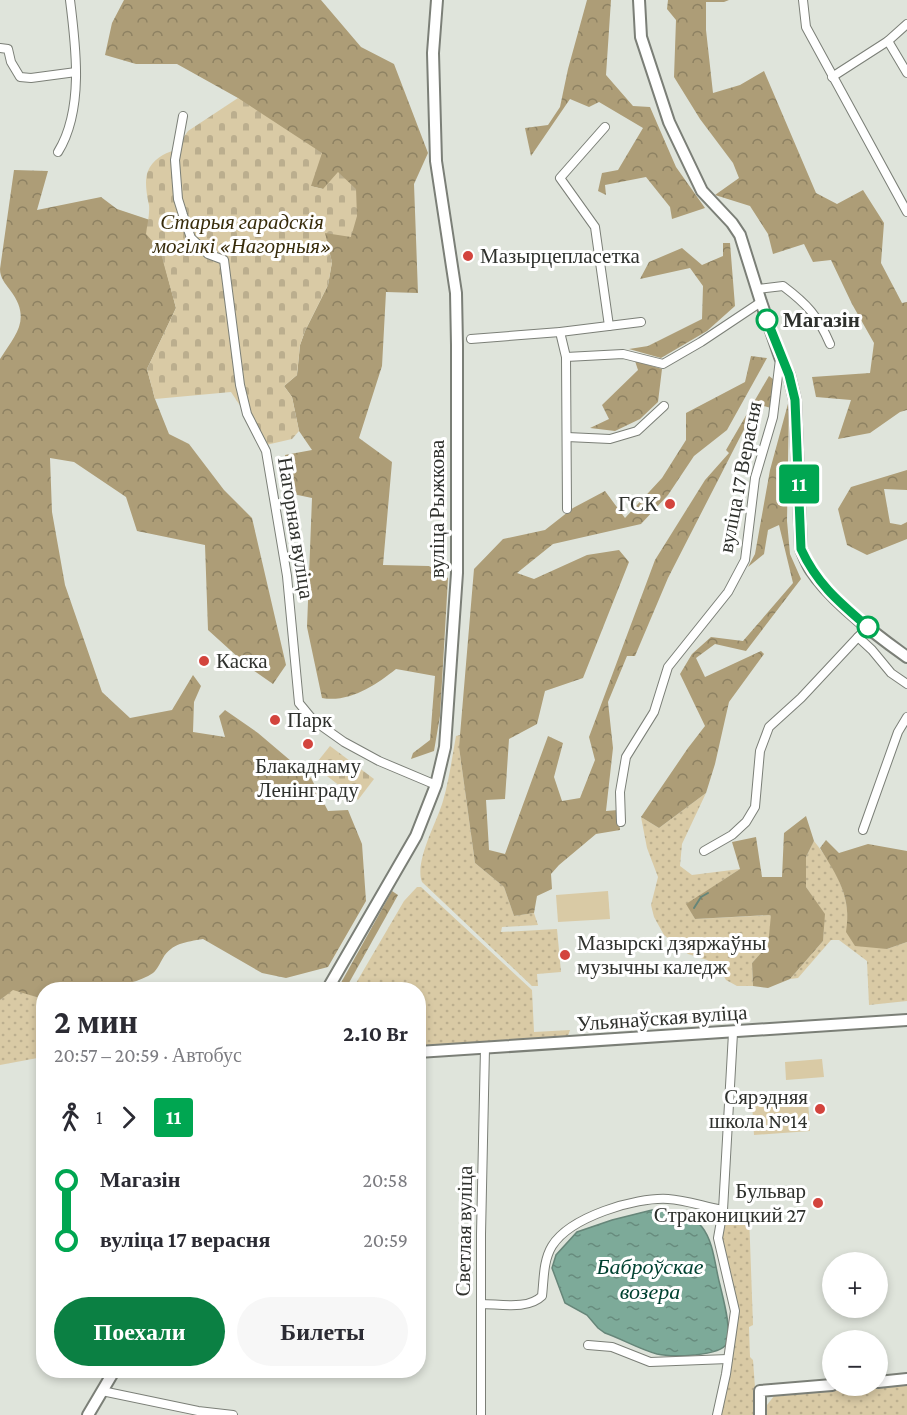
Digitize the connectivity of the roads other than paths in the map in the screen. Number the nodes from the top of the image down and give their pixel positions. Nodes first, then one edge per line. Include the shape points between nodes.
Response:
1 (70, 0) edge
2 (437, 0) edge
3 (639, 0) edge
4 (803, 0) edge
5 (907, 24) edge
6 (888, 41) junction
7 (0, 48) edge
8 (76, 72) junction
9 (907, 73) edge
10 (832, 77) junction
11 (183, 116) dead end
12 (605, 127) dead end
13 (58, 152) dead end
14 (907, 212) edge
15 (758, 289) junction
16 (761, 302) junction
17 (642, 322) dead end
18 (609, 326) junction
19 (560, 332) junction
20 (471, 339) dead end
21 (830, 344) dead end
22 (566, 357) junction
23 (780, 357) junction
24 (664, 406) dead end
25 (567, 437) junction
26 (567, 509) dead end
27 (868, 627) junction
28 (858, 637) junction
29 (907, 657) edge
30 (907, 684) edge
31 (907, 717) edge
32 (436, 785) junction
33 (621, 822) dead end
34 (863, 830) dead end
35 (704, 851) dead end
36 (332, 982) edge
37 (907, 1020) edge
38 (733, 1033) junction
39 (486, 1048) junction
40 (426, 1052) edge
41 (723, 1210) junction
42 (481, 1304) junction
43 (588, 1345) dead end
44 (728, 1359) junction
45 (110, 1378) edge
46 (907, 1379) edge
47 (888, 1381) edge
48 (822, 1386) edge
49 (102, 1391) junction
50 (198, 1413) edge
51 (88, 1415) edge
52 (233, 1415) edge
53 (481, 1415) edge
54 (717, 1415) edge
55 (760, 1415) edge

1 - 8 street
2 - 32 main road, вуліца Рыжкова via 436,162 456,293 457,573 445,747
3 - 15 main road, вуліца 17 Верасня via 645,55 669,122 702,191 740,235
4 - 10 street via 806,27
5 - 6 street
6 - 9 street
6 - 10 street
7 - 8 street via 8,50 10,62 20,77
8 - 13 street via 73,113
10 - 14 street
11 - 32 street, Нагорная вуліца via 175,160 178,199 190,238 208,254 224,260 244,405 268,462 287,576 299,703 313,720 344,742
12 - 18 street via 560,178 595,227
15 - 16 main road, вуліца 17 Верасня
15 - 21 street via 783,286 806,303
16 - 22 street via 663,364 623,354
16 - 23 main road, вуліца 17 Верасня
17 - 18 street
18 - 19 street
19 - 20 street
19 - 22 street
22 - 25 street
23 - 27 main road, вуліца 17 Верасня via 795,400 801,549 810,569 831,594
23 - 33 street, вуліца 17 Верасня via 773,417 755,478 745,560 728,592 668,668 654,712 626,757 620,792
24 - 25 street via 637,431 610,439
25 - 26 street
27 - 28 street
27 - 29 main road, вуліца 17 Верасня
28 - 30 street via 891,673
28 - 35 street via 769,727 760,751 755,807 732,835
31 - 34 street
32 - 36 main road, вуліца Рыжкова via 416,836
37 - 38 main road, Ульянаўская вуліца
38 - 39 main road, Ульянаўская вуліца
38 - 41 street
39 - 40 main road, Ульянаўская вуліца
39 - 42 street, Светлая вуліца
41 - 42 street via 668,1198 632,1203 587,1218 566,1230 552,1246 544,1264 542,1296 536,1302
41 - 44 street via 718,1238 735,1311
42 - 53 street, Светлая вуліца
43 - 44 street via 612,1347 650,1362
44 - 54 street
45 - 49 main road
46 - 47 main road
48 - 55 main road via 760,1391
49 - 50 street
49 - 51 main road
50 - 52 street

